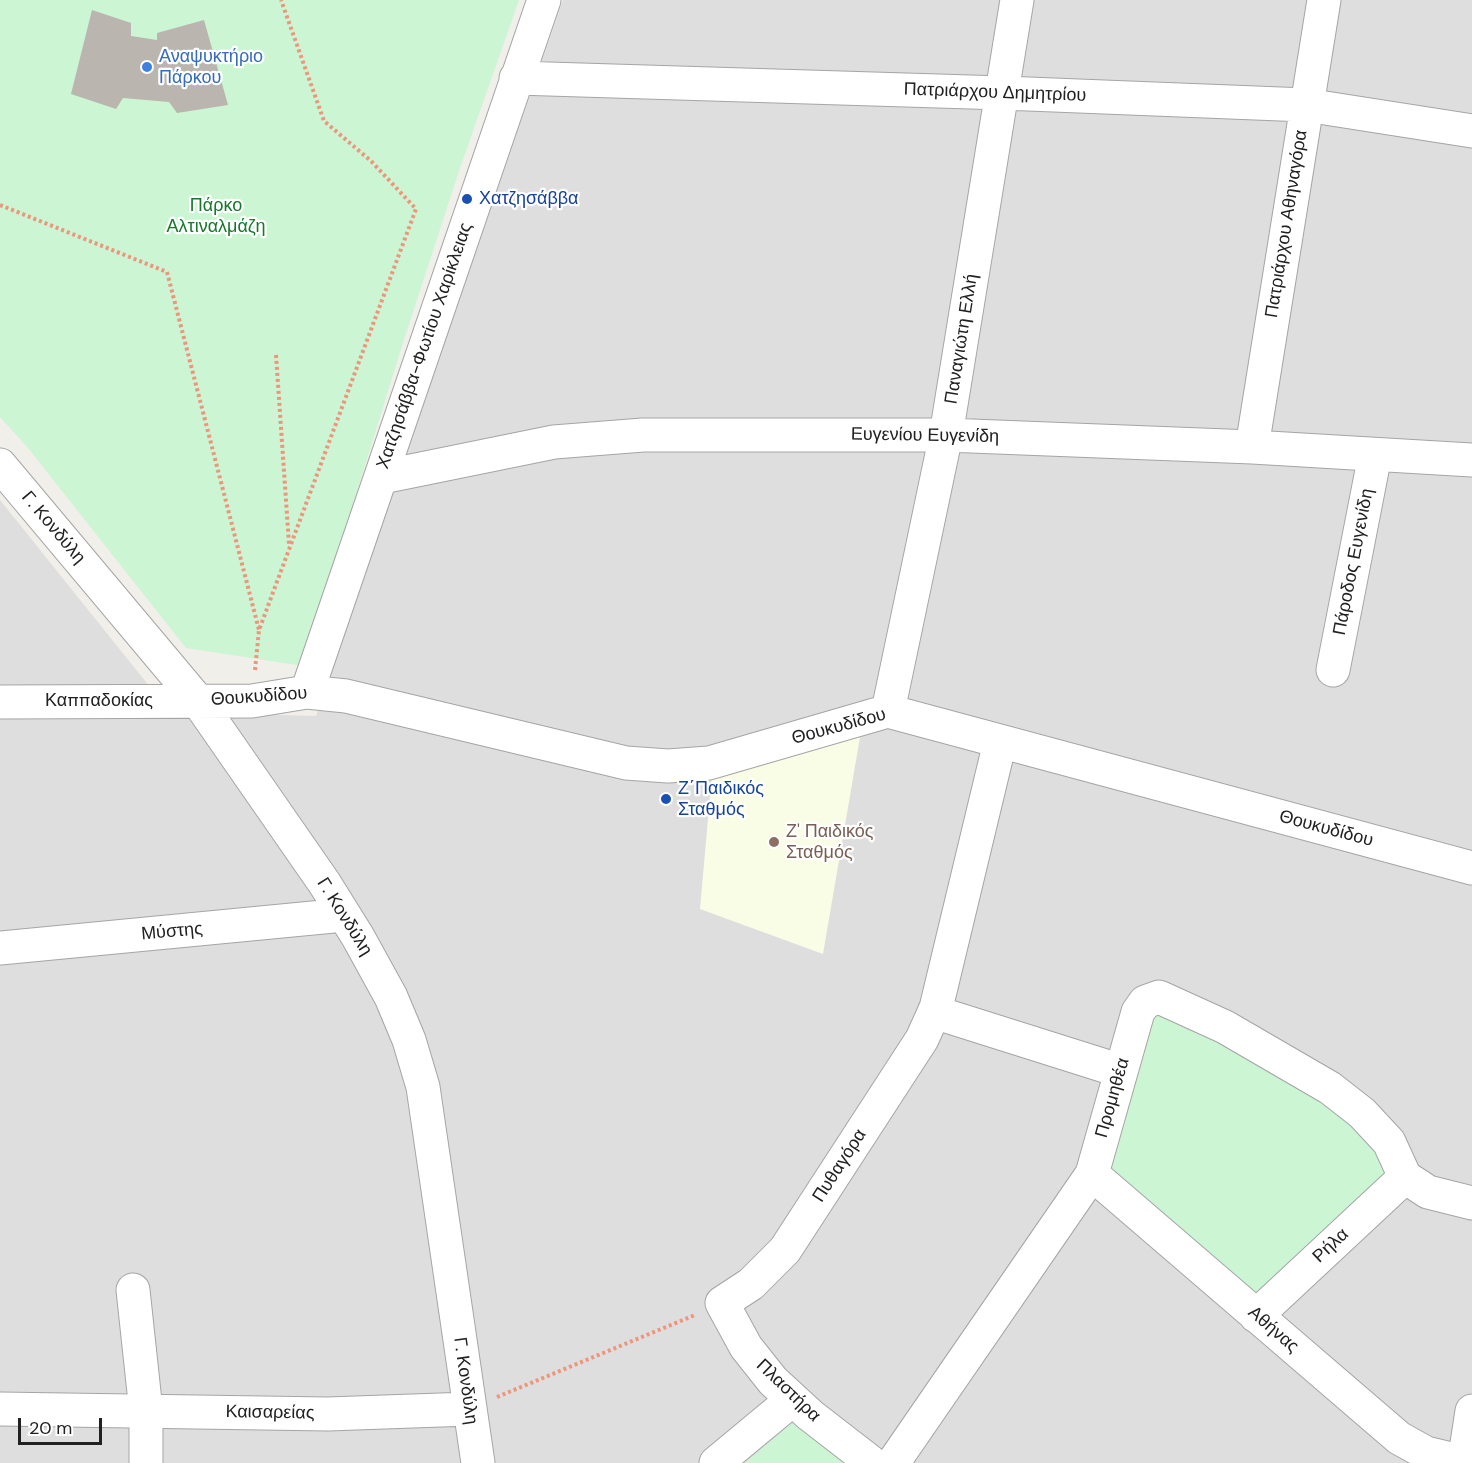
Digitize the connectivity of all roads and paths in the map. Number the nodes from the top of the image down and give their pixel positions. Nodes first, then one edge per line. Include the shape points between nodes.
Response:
1 (281, 0) edge
2 (544, 0) edge
3 (1017, 0) edge
4 (1324, 0) edge
5 (516, 78) junction
6 (1003, 93) junction
7 (1306, 105) junction
8 (1472, 131) edge
9 (0, 205) edge
10 (276, 355) dead end
11 (946, 435) junction
12 (1251, 447) junction
13 (1375, 455) junction
14 (1472, 460) edge
15 (0, 465) edge
16 (382, 477) junction
17 (290, 548) junction
18 (259, 630) junction
19 (1333, 670) dead end
20 (307, 692) junction
21 (198, 701) junction
22 (252, 701) junction
23 (0, 702) edge
24 (888, 711) junction
25 (1000, 742) junction
26 (1472, 868) edge
27 (344, 915) junction
28 (0, 948) edge
29 (934, 1012) junction
30 (1121, 1071) junction
31 (1092, 1174) junction
32 (1406, 1177) junction
33 (1472, 1203) edge
34 (133, 1290) dead end
35 (722, 1302) junction
36 (1256, 1316) junction
37 (792, 1400) junction
38 (0, 1408) edge
39 (469, 1409) junction
40 (1472, 1410) edge
41 (146, 1411) junction
42 (146, 1463) edge
43 (478, 1463) edge
44 (716, 1463) edge
45 (872, 1463) edge
46 (893, 1463) edge
47 (1465, 1463) edge

1 - 17 path via 324,120 371,161 416,209
2 - 5 street, Χατζησάββα-Φωτίου Χαρίκλειας
3 - 6 street, Παναγιώτη Ελλή
4 - 7 street, Πατριάρχου Αθηναγόρα
5 - 6 street, Πατριάρχου Δημητρίου
5 - 16 street, Χατζησάββα-Φωτίου Χαρίκλειας
6 - 7 street, Πατριάρχου Δημητρίου
6 - 11 street, Παναγιώτη Ελλή
7 - 8 street, Πατριάρχου Δημητρίου
7 - 12 street, Πατριάρχου Αθηναγόρα
9 - 18 path via 167,272
10 - 17 path
11 - 12 street, Ευγενίου Ευγενίδη
11 - 16 street, Ευγενίου Ευγενίδη via 599,437 523,447
11 - 24 street, Παναγιώτη Ελλή
12 - 13 street, Ευγενίου Ευγενίδη
13 - 14 street, Ευγενίου Ευγενίδη
13 - 19 street, Πάροδος Ευγενίδη
15 - 21 street, Γ. Κονδύλη
16 - 20 street, Χατζησάββα-Φωτίου Χαρίκλειας
17 - 18 path
18 - 22 path
20 - 22 street, Θουκυδίδου
20 - 24 street, Θουκυδίδου via 345,696 626,763 668,766 709,764
21 - 22 street, Θουκυδίδου
21 - 23 street, Καππαδοκίας
21 - 27 street, Γ. Κονδύλη
24 - 25 street, Θουκυδίδου
25 - 26 street, Θουκυδίδου
25 - 29 street, Πυθαγόρα
27 - 28 street, Μύστης
27 - 39 street, Γ. Κονδύλη via 399,1014 423,1087
29 - 30 street
29 - 35 street, Πυθαγόρα via 902,1072 785,1250 751,1284
30 - 31 street, Προμηθέα
30 - 32 street, Προμηθέα via 1138,1012 1145,1002 1159,997 1225,1027 1330,1088 1362,1113 1389,1142
31 - 36 street, Αθήνας
31 - 46 street, Προμηθέα
32 - 33 street via 1428,1191
32 - 36 street, Ρήλα
34 - 41 street
35 - 37 street, Πλαστήρα via 751,1354
35 - 39 path
36 - 47 street, Αθήνας via 1399,1437 1426,1453
37 - 44 street
37 - 45 street, Πλαστήρα
38 - 41 street, Καισαρείας
39 - 41 street, Καισαρείας via 328,1413
39 - 43 street, Γ. Κονδύλη
40 - 47 street
41 - 42 street

